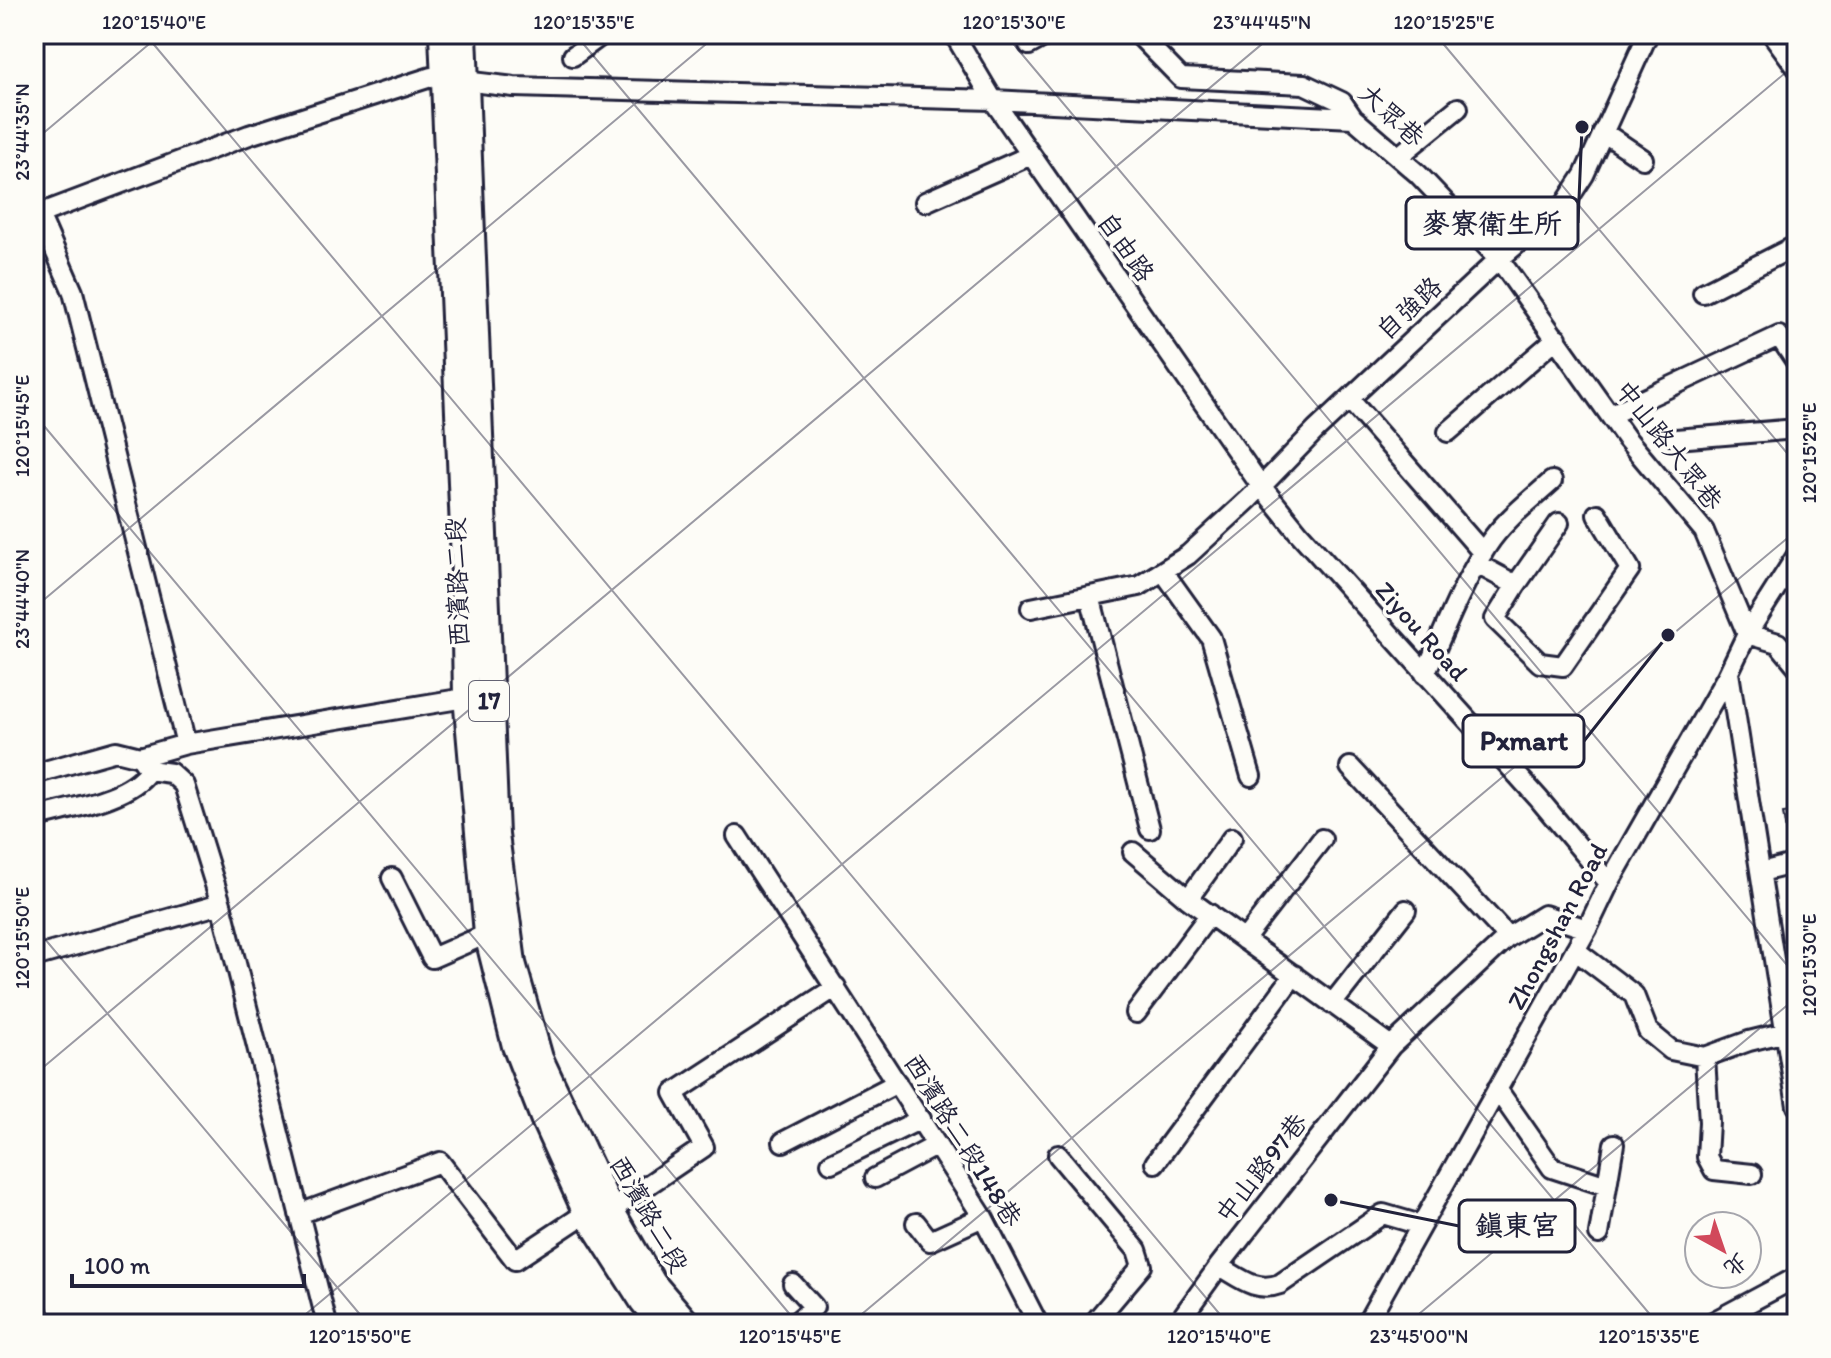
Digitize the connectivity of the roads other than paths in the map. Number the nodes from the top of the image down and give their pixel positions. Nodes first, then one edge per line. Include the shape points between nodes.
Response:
1 (442, 34) edge
2 (464, 34) edge
3 (603, 34) edge
4 (954, 34) edge
5 (1049, 34) edge
6 (1138, 34) edge
7 (1648, 34) edge
8 (1774, 35) edge
9 (1029, 45) dead end
10 (573, 56) dead end
11 (1797, 68) edge
12 (454, 79) junction
13 (993, 100) junction
14 (1458, 108) dead end
15 (1353, 118) junction
16 (1603, 132) junction
17 (1031, 155) junction
18 (1399, 156) junction
19 (1643, 159) dead end
20 (925, 202) dead end
21 (36, 215) edge
22 (1797, 245) edge
23 (1499, 259) junction
24 (1703, 293) dead end
25 (1557, 338) junction
26 (1797, 363) edge
27 (1349, 399) junction
28 (1610, 415) junction
29 (1797, 429) edge
30 (1448, 432) dead end
31 (1676, 439) dead end
32 (1552, 481) dead end
33 (1261, 486) junction
34 (1597, 514) dead end
35 (1559, 523) dead end
36 (1797, 555) edge
37 (1480, 559) junction
38 (1163, 571) junction
39 (1516, 585) junction
40 (1090, 596) junction
41 (1031, 608) dead end
42 (1747, 634) junction
43 (1797, 666) edge
44 (1729, 673) junction
45 (1425, 674) junction
46 (478, 696) junction
47 (186, 744) junction
48 (145, 764) junction
49 (1350, 767) dead end
50 (34, 774) edge
51 (1251, 776) dead end
52 (34, 818) edge
53 (1150, 829) dead end
54 (737, 836) dead end
55 (1232, 838) dead end
56 (1322, 839) dead end
57 (1133, 852) dead end
58 (1797, 863) edge
59 (1761, 872) junction
60 (392, 878) dead end
61 (1609, 883) junction
62 (1188, 899) junction
63 (221, 904) junction
64 (1406, 910) dead end
65 (1210, 914) junction
66 (1587, 929) junction
67 (487, 934) junction
68 (1508, 937) junction
69 (1244, 940) junction
70 (1575, 950) junction
71 (34, 957) edge
72 (1294, 975) junction
73 (836, 987) junction
74 (1332, 1004) junction
75 (1136, 1013) dead end
76 (1791, 1030) edge
77 (1391, 1046) junction
78 (1705, 1057) junction
79 (897, 1083) junction
80 (1497, 1089) junction
81 (1797, 1106) edge
82 (921, 1119) junction
83 (783, 1142) dead end
84 (1614, 1144) dead end
85 (937, 1145) junction
86 (1058, 1155) dead end
87 (831, 1163) dead end
88 (1155, 1163) dead end
89 (1752, 1174) dead end
90 (875, 1178) dead end
91 (1607, 1186) junction
92 (611, 1210) junction
93 (586, 1213) junction
94 (299, 1214) junction
95 (983, 1217) junction
96 (916, 1223) dead end
97 (1421, 1225) junction
98 (1599, 1234) dead end
99 (1219, 1266) junction
100 (1797, 1277) edge
101 (793, 1284) dead end
102 (34, 1312) edge
103 (39, 1324) edge
104 (327, 1324) edge
105 (661, 1324) edge
106 (688, 1324) edge
107 (794, 1324) edge
108 (1038, 1324) edge
109 (1093, 1324) edge
110 (1177, 1324) edge
111 (1366, 1324) edge
112 (1709, 1324) edge

1 - 12 main road, 西濱路二段 / 17
2 - 12 main road, 西濱路二段 / 17
3 - 10 street
4 - 13 street, 自由路
5 - 9 street
6 - 15 street, 大眾巷 via 1181,78 1304,84 1342,102
7 - 16 street, 自強路
8 - 11 street
12 - 13 street via 514,87
12 - 21 street via 431,77 249,135
12 - 46 main road, 西濱路二段 / 17
13 - 15 street
13 - 17 street, 自由路
14 - 18 street
15 - 18 street, 大眾巷
16 - 19 street
16 - 23 street, 自強路 via 1565,204
17 - 20 street
17 - 33 street, 自由路
18 - 23 street, 大眾巷
21 - 47 street via 73,292
22 - 24 street
23 - 25 street, 中山路大眾巷
23 - 27 street, 自強路
25 - 28 street, 中山路大眾巷
25 - 30 street
26 - 28 street via 1779,336
27 - 33 street, 自強路
27 - 37 street
28 - 42 street, 中山路大眾巷 via 1704,531
29 - 31 street, 中山路大眾巷
32 - 37 street via 1523,506
33 - 38 street, 自強路 via 1188,555
33 - 45 street, Ziyou Road
34 - 39 street via 1630,569 1563,666 1540,663 1495,619
35 - 39 street
36 - 42 street, Zhongshan Road
37 - 39 street
37 - 45 street
38 - 40 street, 自強路 via 1139,586
38 - 51 street via 1211,638
40 - 41 street, 自強路
40 - 53 street
42 - 43 street via 1778,643
42 - 44 street, Zhongshan Road
44 - 59 street
44 - 61 street, Zhongshan Road
45 - 61 street, Ziyou Road
46 - 47 street
46 - 67 main road, 西濱路二段 / 17
46 - 92 main road, 西濱路二段 / 17 via 513,963 540,1058
47 - 48 street
48 - 50 street via 116,751
48 - 52 street via 142,781 127,791
48 - 63 street via 171,773 184,785
49 - 68 street
54 - 73 street, 西濱路二段148巷
55 - 62 street
56 - 69 street
57 - 62 street
58 - 59 street
59 - 76 street
60 - 67 street via 432,958
61 - 66 street, Zhongshan Road
62 - 65 street
63 - 71 street
63 - 94 street
64 - 74 street
65 - 69 street
65 - 75 street
66 - 68 street, 中山路97巷 via 1544,915
66 - 70 street, Zhongshan Road
67 - 93 main road, 西濱路二段 / 17 via 515,1046
68 - 77 street, 中山路97巷
69 - 72 street
70 - 78 street via 1634,995 1648,1031 1671,1050
70 - 80 street, Zhongshan Road
72 - 74 street
72 - 88 street
73 - 79 street, 西濱路二段148巷
73 - 92 street via 674,1093 704,1147
74 - 77 street
76 - 78 street
76 - 81 street
77 - 99 street, 中山路97巷
78 - 89 street via 1707,1157 1714,1170
79 - 82 street, 西濱路二段148巷
79 - 83 street
80 - 91 street via 1552,1168
80 - 97 street, Zhongshan Road
82 - 85 street, 西濱路二段148巷
82 - 87 street
84 - 91 street
85 - 90 street
85 - 95 street, 西濱路二段148巷
86 - 109 street via 1137,1250 1142,1266
91 - 98 street
92 - 106 main road, 西濱路二段 / 17 via 653,1283
93 - 94 street via 515,1260 440,1162
93 - 105 main road, 西濱路二段 / 17
94 - 104 street
95 - 96 street via 930,1241
95 - 108 street, 西濱路二段148巷
97 - 99 street via 1383,1214 1271,1287 1257,1289
97 - 111 street, Zhongshan Road
99 - 110 street, 中山路97巷
100 - 112 street
101 - 107 street via 814,1307
102 - 103 main road

